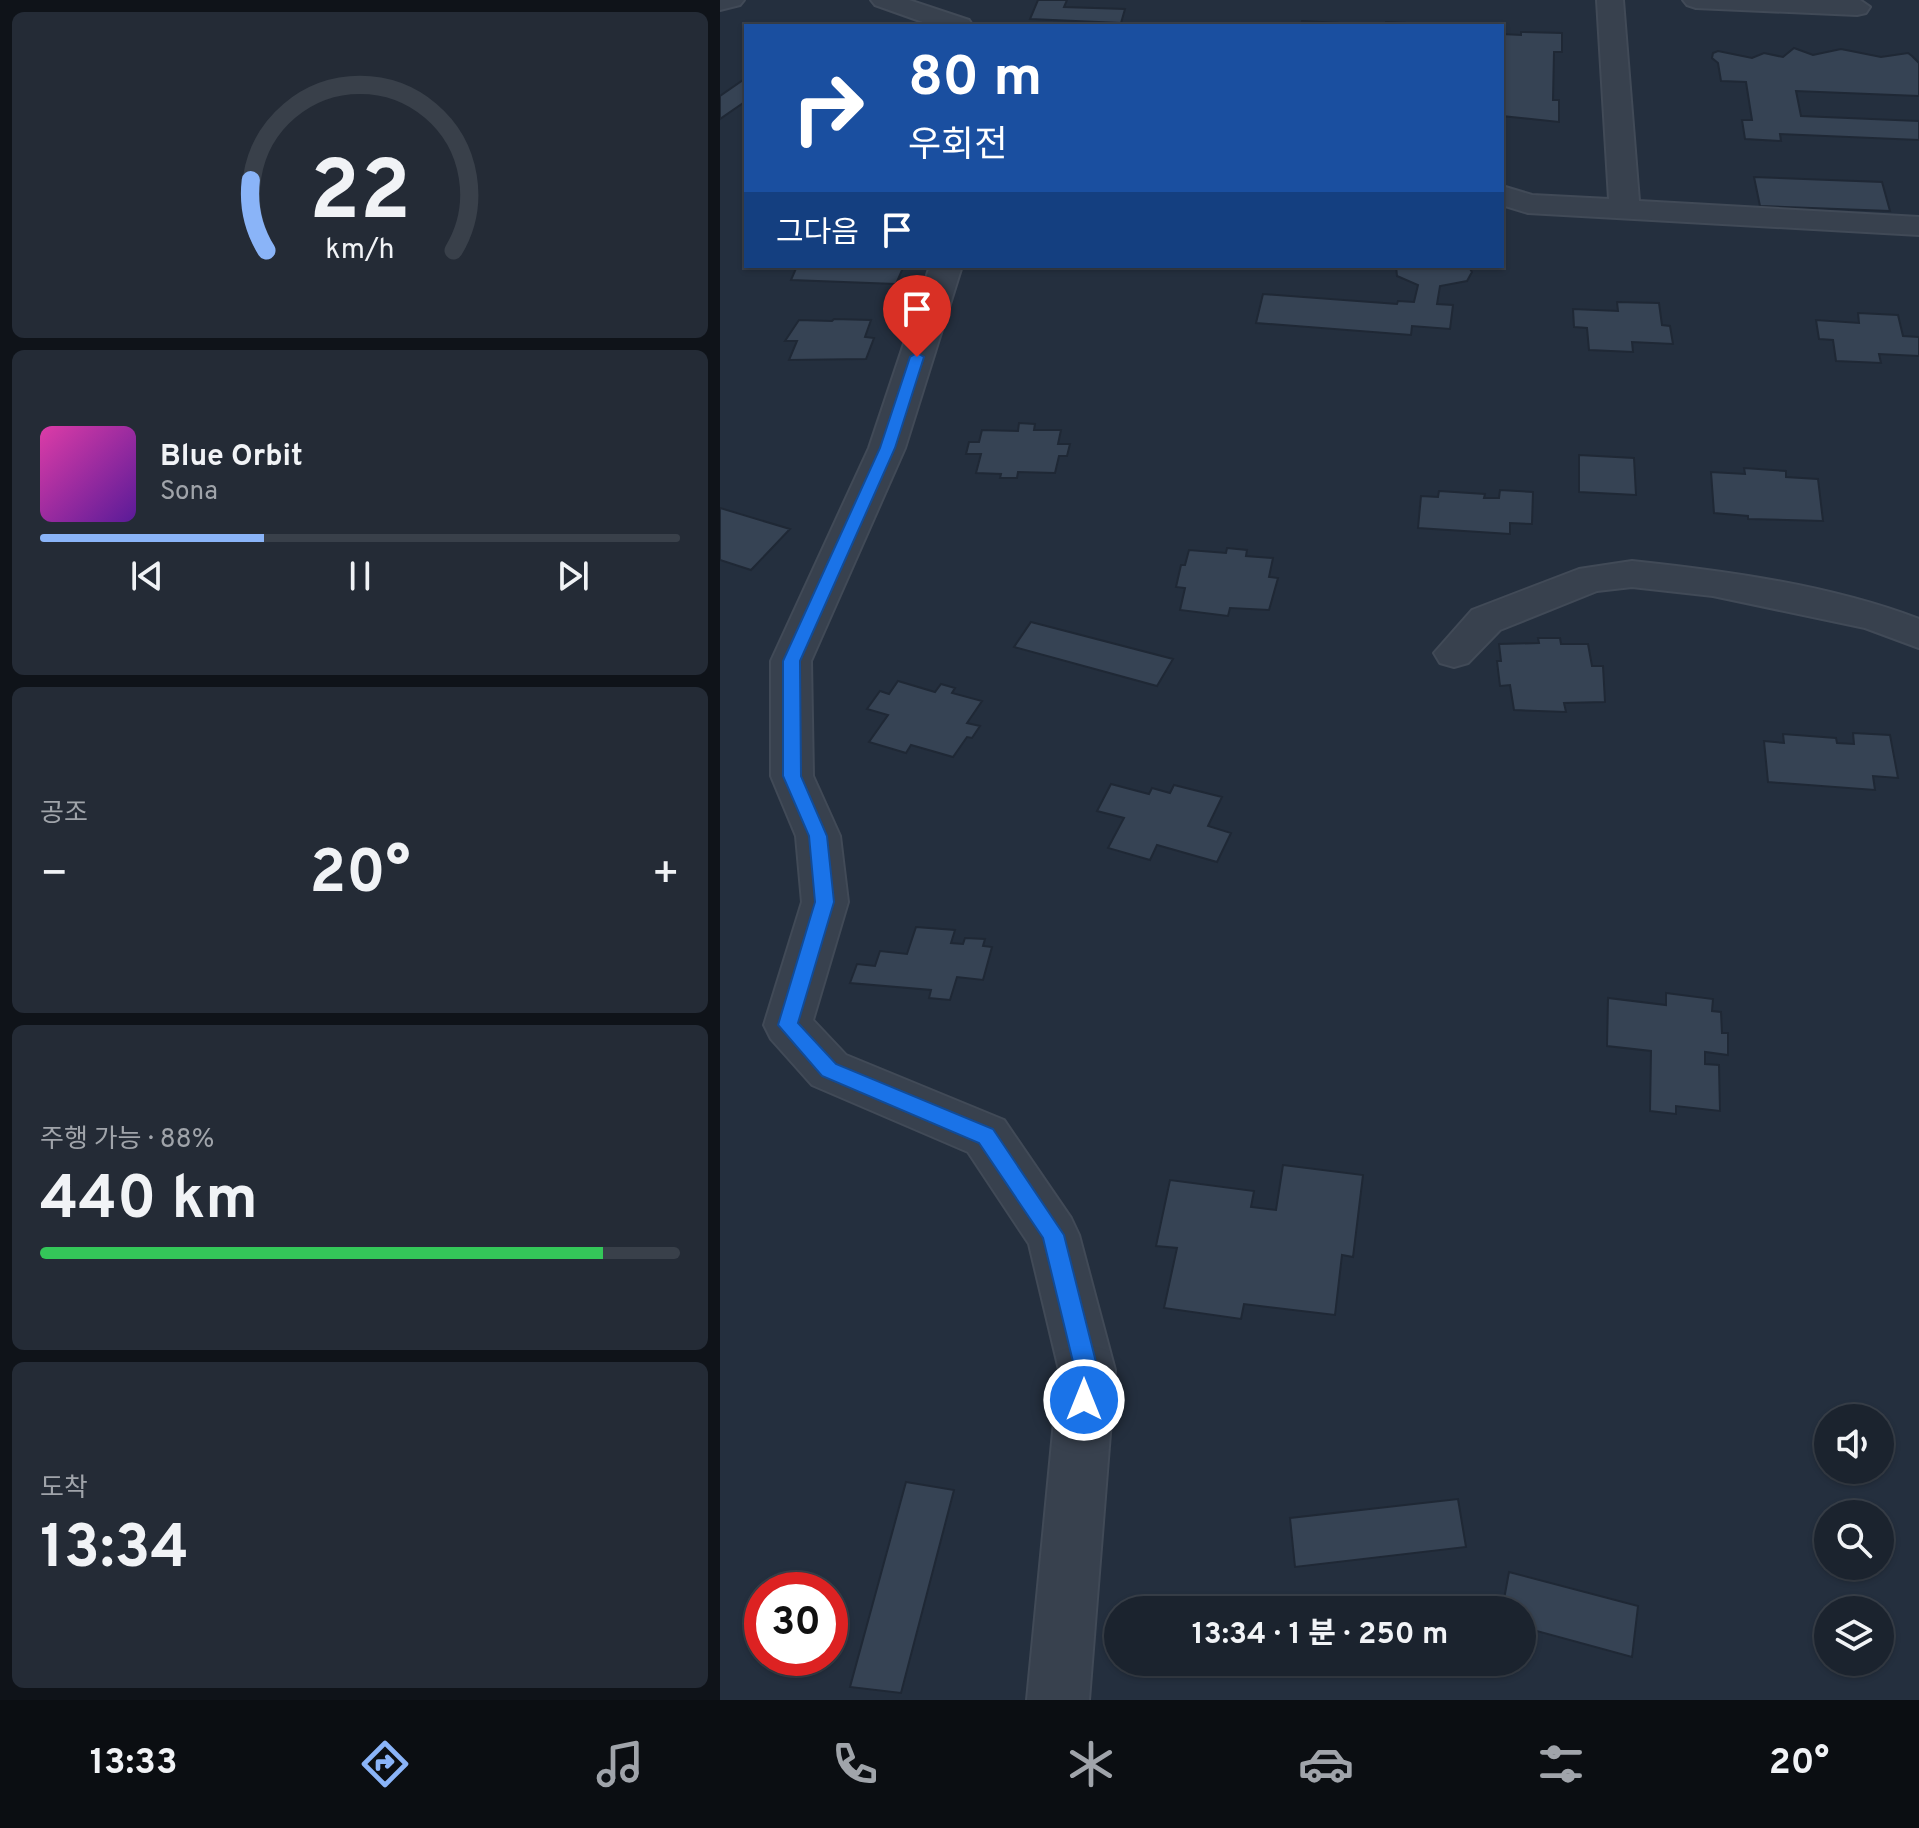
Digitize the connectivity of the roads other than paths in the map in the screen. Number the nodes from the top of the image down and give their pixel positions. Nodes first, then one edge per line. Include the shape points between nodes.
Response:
1 (731, 0) edge
2 (873, 0) edge
3 (884, 0) edge
4 (1610, 0) edge
5 (1696, 0) edge
6 (720, 2) edge
7 (1857, 7) dead end
8 (875, 24) edge
9 (954, 24) edge
10 (1504, 196) edge
11 (1625, 210) junction
12 (1919, 226) edge
13 (945, 268) edge
14 (1919, 634) edge
15 (1454, 653) dead end
16 (1058, 1700) edge

1 - 6 street
2 - 8 street
3 - 9 street
4 - 11 street
5 - 7 street
10 - 11 street via 1528,204
11 - 12 street
13 - 16 street via 887,448 791,661 792,776 818,836 825,902 788,1025 829,1070 986,1136 1053,1235 1087,1370
14 - 15 street via 1859,613 1713,583 1632,574 1592,578 1486,620

